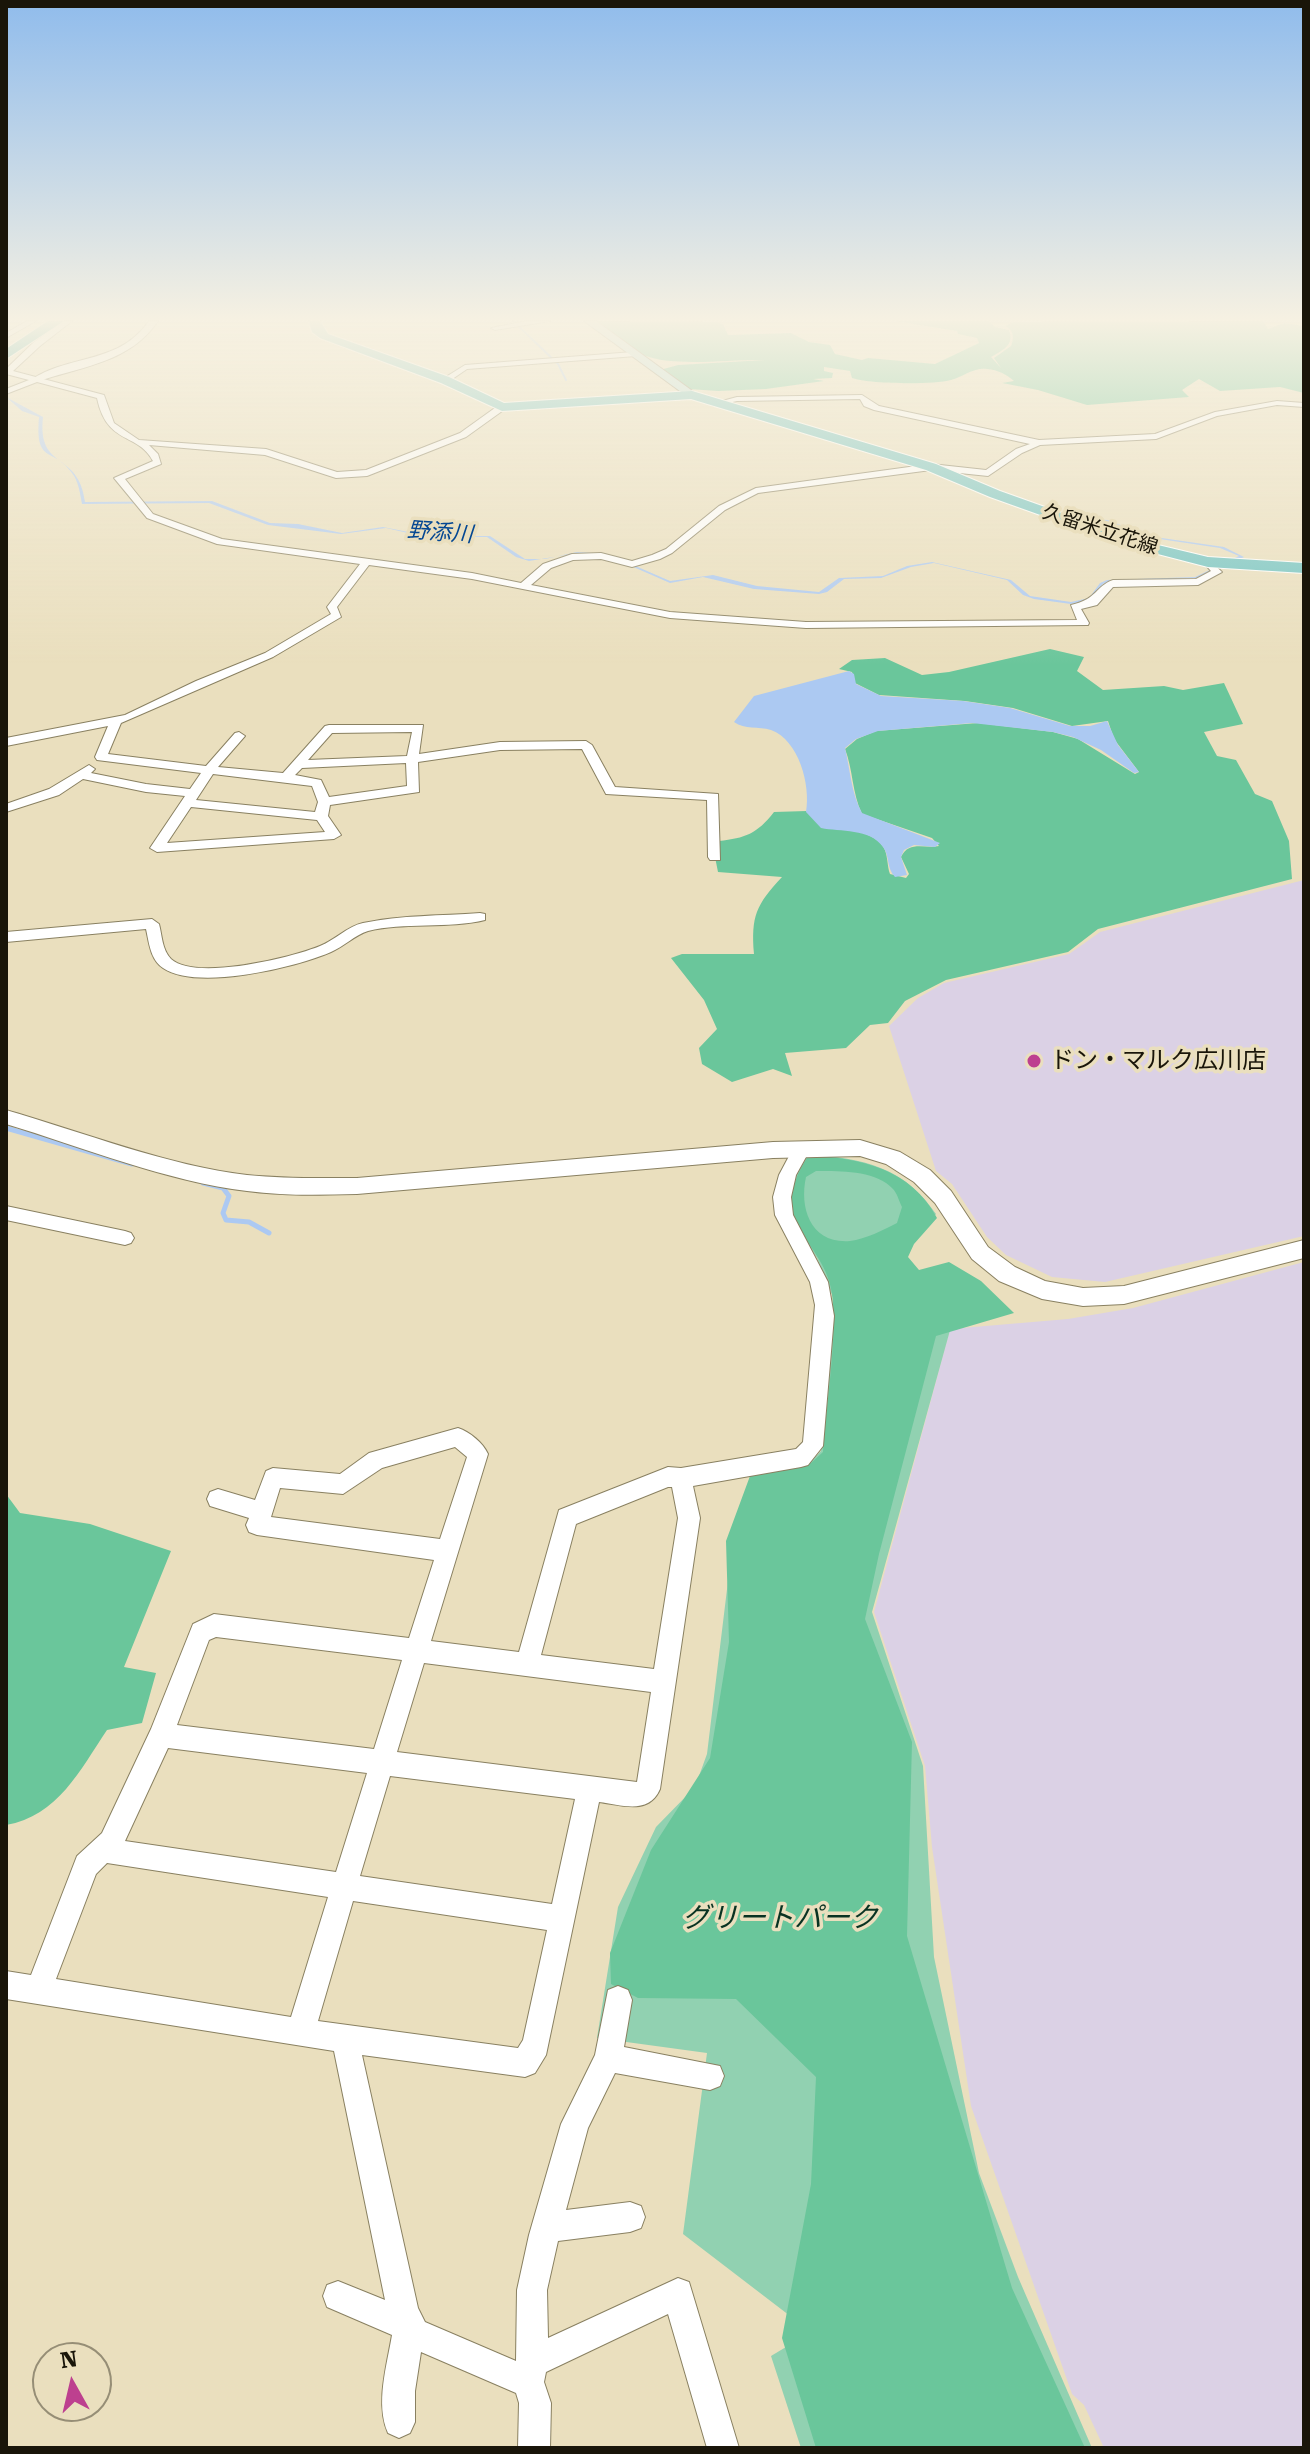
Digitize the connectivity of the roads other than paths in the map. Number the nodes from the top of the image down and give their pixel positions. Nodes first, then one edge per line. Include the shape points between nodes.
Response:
1 (123, 436) edge
2 (462, 436) edge
3 (823, 436) edge
4 (1004, 436) edge
5 (1157, 436) edge
6 (137, 442) junction
7 (1039, 443) junction
8 (931, 467) junction
9 (367, 561) junction
10 (1208, 562) junction
11 (1304, 568) edge
12 (523, 586) junction
13 (116, 722) junction
14 (239, 736) dead end
15 (6, 742) edge
16 (101, 757) junction
17 (412, 759) junction
18 (298, 764) junction
19 (210, 769) junction
20 (83, 775) junction
21 (287, 776) junction
22 (190, 798) junction
23 (6, 808) edge
24 (323, 809) junction
25 (715, 857) dead end
26 (480, 917) dead end
27 (6, 937) edge
28 (6, 1117) edge
29 (802, 1148) junction
30 (6, 1213) edge
31 (125, 1238) dead end
32 (1304, 1249) edge
33 (681, 1478) junction
34 (218, 1499) dead end
35 (260, 1511) junction
36 (448, 1551) junction
37 (416, 1651) junction
38 (527, 1665) junction
39 (664, 1682) junction
40 (161, 1735) junction
41 (380, 1762) junction
42 (590, 1788) junction
43 (102, 1850) junction
44 (343, 1888) junction
45 (562, 1919) junction
46 (6, 1985) edge
47 (39, 1990) junction
48 (618, 2000) dead end
49 (301, 2030) junction
50 (345, 2039) junction
51 (608, 2058) junction
52 (710, 2076) dead end
53 (630, 2217) dead end
54 (546, 2228) junction
55 (338, 2296) dead end
56 (409, 2326) junction
57 (530, 2372) junction
58 (399, 2422) dead end
59 (534, 2448) edge
60 (723, 2448) edge

1 - 6 street
2 - 6 street via 367,473 336,475 266,452
3 - 8 main road, 久留米立花線
4 - 7 street
5 - 7 street
6 - 9 street via 156,454 158,462 119,478 150,516 220,542
7 - 8 street via 988,473
8 - 10 main road, 久留米立花線 via 1079,526
8 - 12 street via 756,491 722,508 656,557 632,564 601,556 572,557 547,566
9 - 12 street
9 - 13 street via 332,607 337,615 269,655
10 - 11 main road, 久留米立花線
10 - 12 street via 1217,572 1198,582 1109,585 1093,603 1075,607 1084,623 806,625 670,615
13 - 15 street
13 - 16 street
14 - 19 street
16 - 19 street
16 - 20 street
17 - 18 street
17 - 18 street via 419,728 329,729
17 - 24 street via 414,789
17 - 25 street via 500,746 586,745 611,791 713,797
18 - 21 street
19 - 21 street
19 - 22 street
20 - 22 street
20 - 23 street via 54,792
21 - 24 street via 317,783
22 - 24 street
22 - 24 street via 157,848 334,835
26 - 27 street via 364,927 326,949 291,960 192,973 167,964 158,952 152,924
28 - 29 street via 190,1172 296,1187
29 - 32 street via 860,1148 893,1158 943,1197 980,1253 1007,1274 1042,1290 1083,1297 1124,1295
29 - 33 street via 788,1168 781,1211 819,1280 825,1307 813,1446 801,1458
30 - 31 street
33 - 38 street via 668,1477 567,1517
33 - 39 street via 689,1518
34 - 35 street
35 - 36 street via 257,1525
35 - 36 street via 273,1478 343,1484 376,1460 458,1437 478,1454
36 - 37 street
37 - 38 street
37 - 40 street via 214,1625 201,1632
37 - 41 street
38 - 39 street
39 - 42 street via 648,1789 641,1795
40 - 41 street
40 - 43 street via 111,1842
41 - 42 street
41 - 44 street
42 - 45 street
43 - 44 street
43 - 47 street via 86,1865
44 - 45 street
44 - 49 street
45 - 50 street via 536,2045 525,2063
46 - 47 street
47 - 49 street
48 - 51 street
49 - 50 street
50 - 56 street
51 - 52 street
51 - 54 street via 575,2124
53 - 54 street
54 - 57 street via 532,2290
55 - 56 street
56 - 57 street via 414,2333
56 - 58 street
57 - 59 street
57 - 60 street via 678,2293

